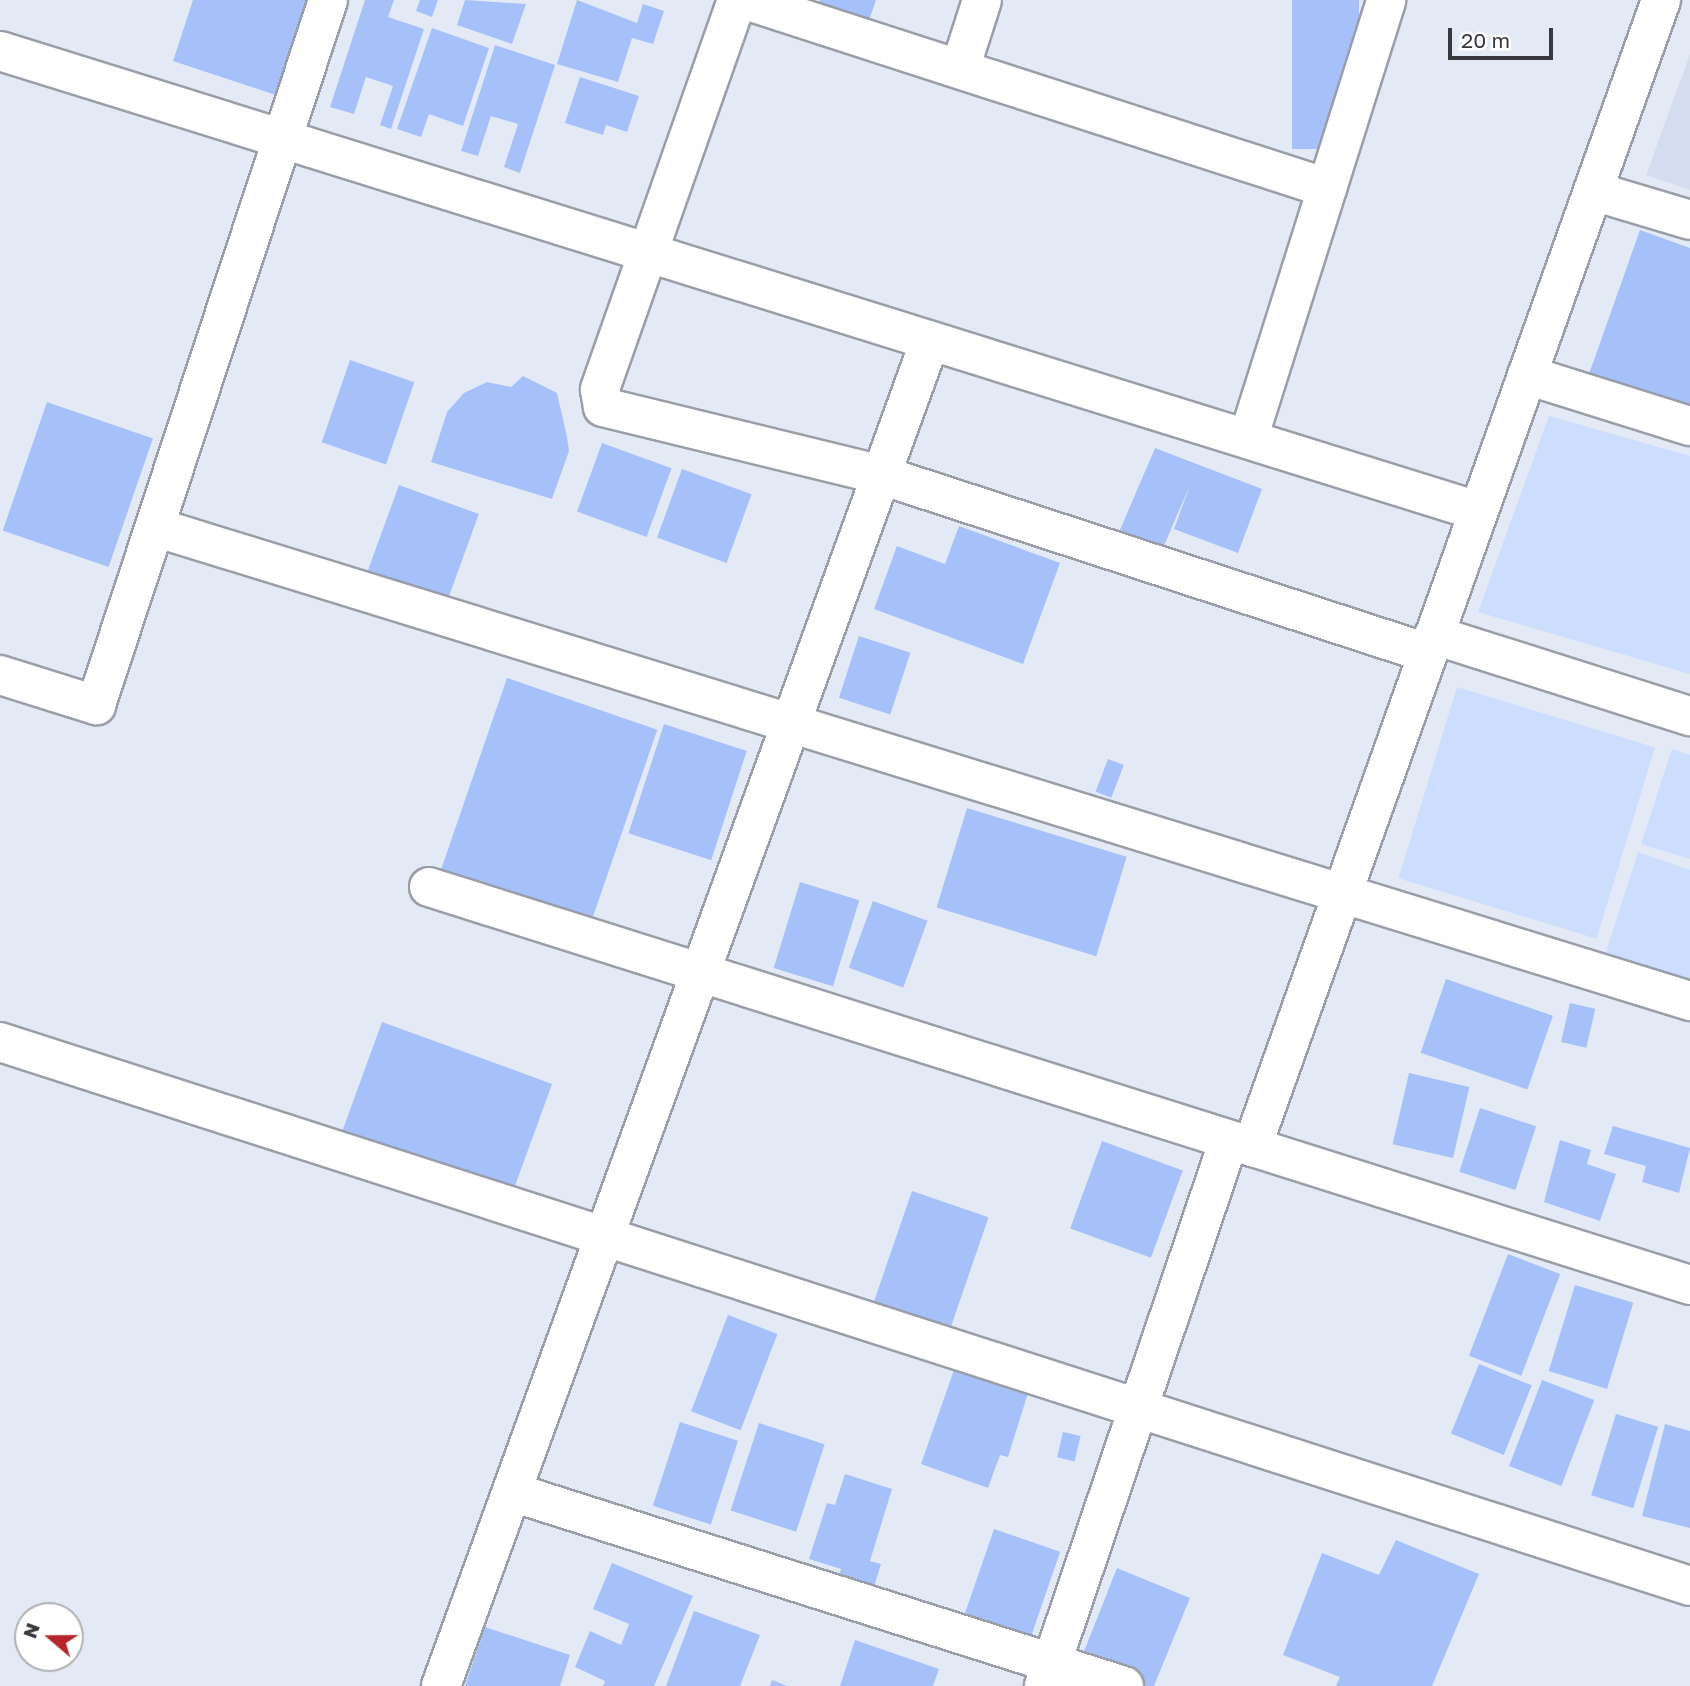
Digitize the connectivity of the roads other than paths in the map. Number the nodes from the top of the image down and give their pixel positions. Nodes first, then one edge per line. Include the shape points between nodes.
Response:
1 (328, 0) edge
2 (737, 0) edge
3 (745, 0) edge
4 (982, 0) edge
5 (1387, 0) edge
6 (1661, 0) edge
7 (0, 51) edge
8 (960, 69) junction
9 (282, 140) junction
10 (1327, 188) junction
11 (1593, 191) junction
12 (1690, 220) edge
13 (653, 255) junction
14 (930, 341) junction
15 (1527, 375) junction
16 (1690, 426) edge
17 (1248, 439) junction
18 (881, 475) junction
19 (1478, 511) junction
20 (155, 527) junction
21 (1431, 644) junction
22 (0, 675) edge
23 (1690, 716) edge
24 (791, 724) junction
25 (429, 887) dead end
26 (1341, 893) junction
27 (700, 973) junction
28 (1690, 1001) edge
29 (0, 1042) edge
30 (1241, 1144) junction
31 (605, 1237) junction
32 (1690, 1285) edge
33 (1138, 1408) junction
34 (512, 1492) junction
35 (1690, 1586) edge
36 (1048, 1675) edge
37 (441, 1686) edge
38 (1124, 1686) edge

1 - 9 street
2 - 13 street
3 - 8 street
4 - 8 street
5 - 10 street
6 - 11 street
7 - 9 street
8 - 10 street
9 - 13 street
9 - 20 street
10 - 17 street
11 - 12 street
11 - 15 street
13 - 14 street
13 - 18 street via 600,390 603,407
14 - 17 street
14 - 18 street
15 - 16 street
15 - 19 street
17 - 19 street
18 - 21 street
18 - 24 street
19 - 21 street
20 - 22 street via 96,705
20 - 24 street
21 - 23 street
21 - 26 street
24 - 26 street
24 - 27 street
25 - 27 street
26 - 28 street
26 - 30 street
27 - 30 street
27 - 31 street
29 - 31 street
30 - 32 street
30 - 33 street
31 - 33 street
31 - 34 street
33 - 35 street
33 - 36 street
34 - 36 street
34 - 37 street
36 - 38 street

